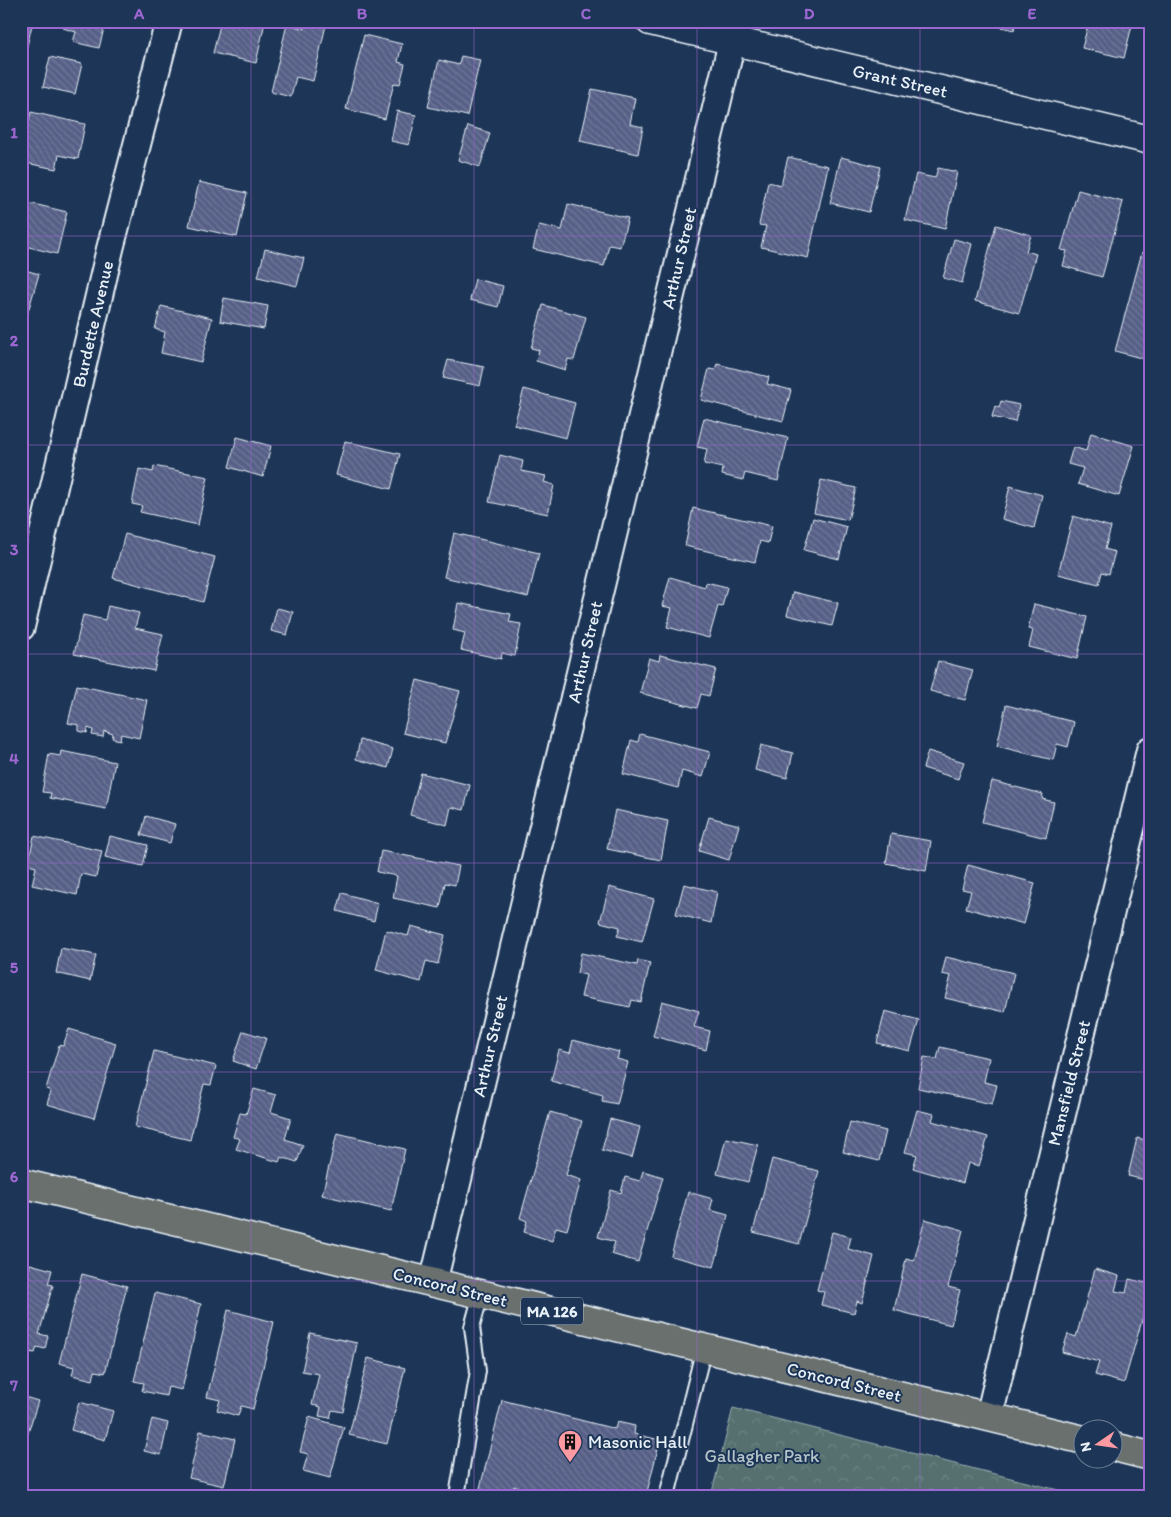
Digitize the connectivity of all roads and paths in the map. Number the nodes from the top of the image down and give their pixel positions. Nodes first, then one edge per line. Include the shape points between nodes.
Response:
1 (169, 21) edge
2 (650, 21) edge
3 (735, 31) edge
4 (1150, 140) edge
5 (21, 627) edge
6 (1150, 750) edge
7 (21, 1183) edge
8 (433, 1283) junction
9 (481, 1294) junction
10 (704, 1348) junction
11 (989, 1417) junction
12 (1074, 1438) edge
13 (1124, 1450) edge
14 (1150, 1456) edge
15 (457, 1496) edge
16 (667, 1496) edge

1 - 5 street, Burdette Avenue via 108,258
2 - 3 street, Grant Street
3 - 4 street, Grant Street
3 - 8 street, Arthur Street
6 - 11 street, Mansfield Street
7 - 8 main road, Concord Street / MA 126
8 - 9 main road, Concord Street / MA 126
9 - 10 main road, Concord Street / MA 126
9 - 15 lane via 472,1327 478,1371
10 - 11 main road, Concord Street / MA 126
10 - 16 lane
11 - 12 main road, Concord Street / MA 126
13 - 14 main road

